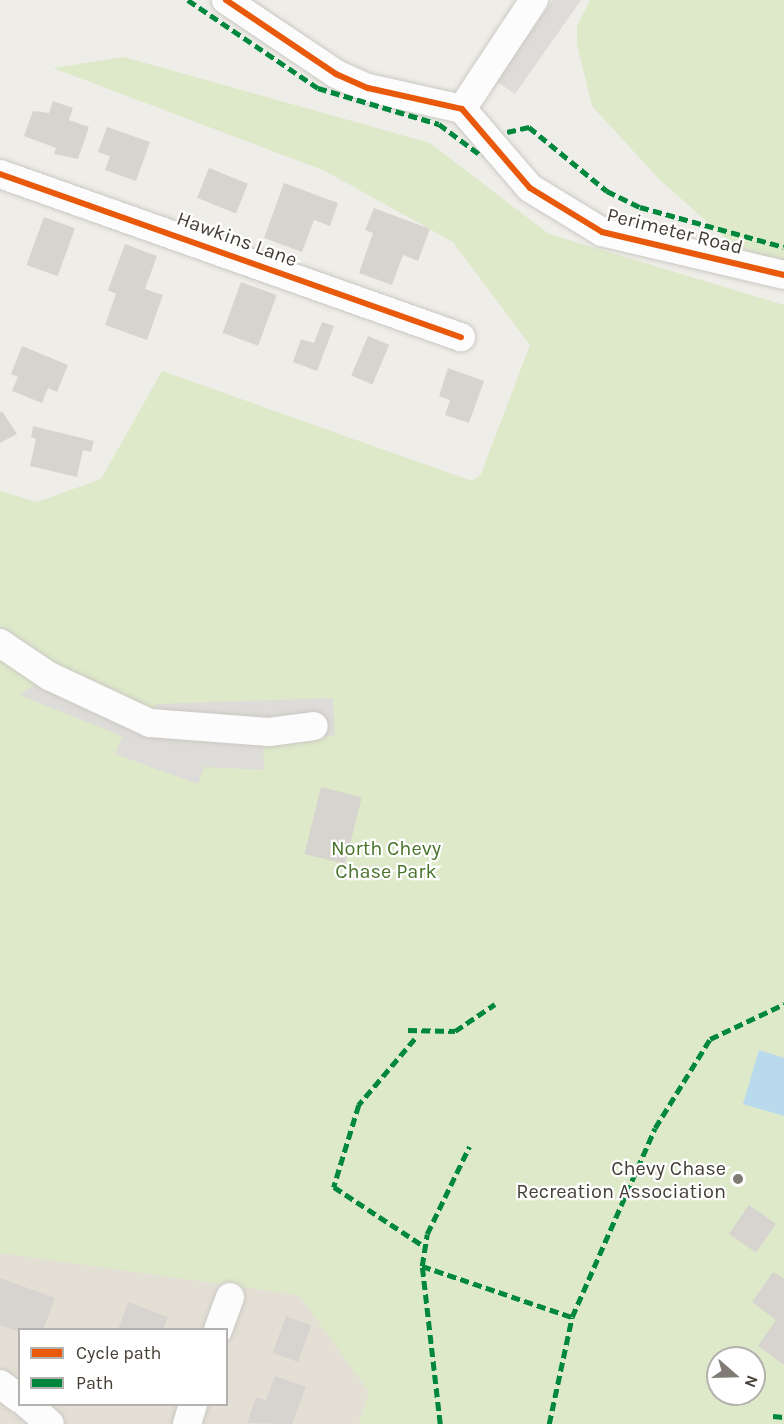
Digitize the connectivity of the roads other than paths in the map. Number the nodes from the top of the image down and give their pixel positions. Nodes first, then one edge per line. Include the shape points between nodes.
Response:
1 (226, 0) edge
2 (534, 0) edge
3 (462, 109) junction
4 (0, 174) edge
5 (784, 275) edge
6 (461, 337) dead end
7 (0, 643) edge
8 (314, 726) dead end
9 (230, 1297) dead end
10 (219, 1328) edge
11 (0, 1384) edge
12 (18, 1398) edge
13 (29, 1406) edge
14 (192, 1406) edge
15 (50, 1424) edge
16 (187, 1424) edge

1 - 3 street via 336,74 368,88
2 - 3 street
3 - 5 street, Perimeter Road via 530,188 602,232
4 - 6 street, Hawkins Lane
7 - 8 street via 49,676 150,723 269,732
9 - 10 street
11 - 12 street
13 - 15 street
14 - 16 street

